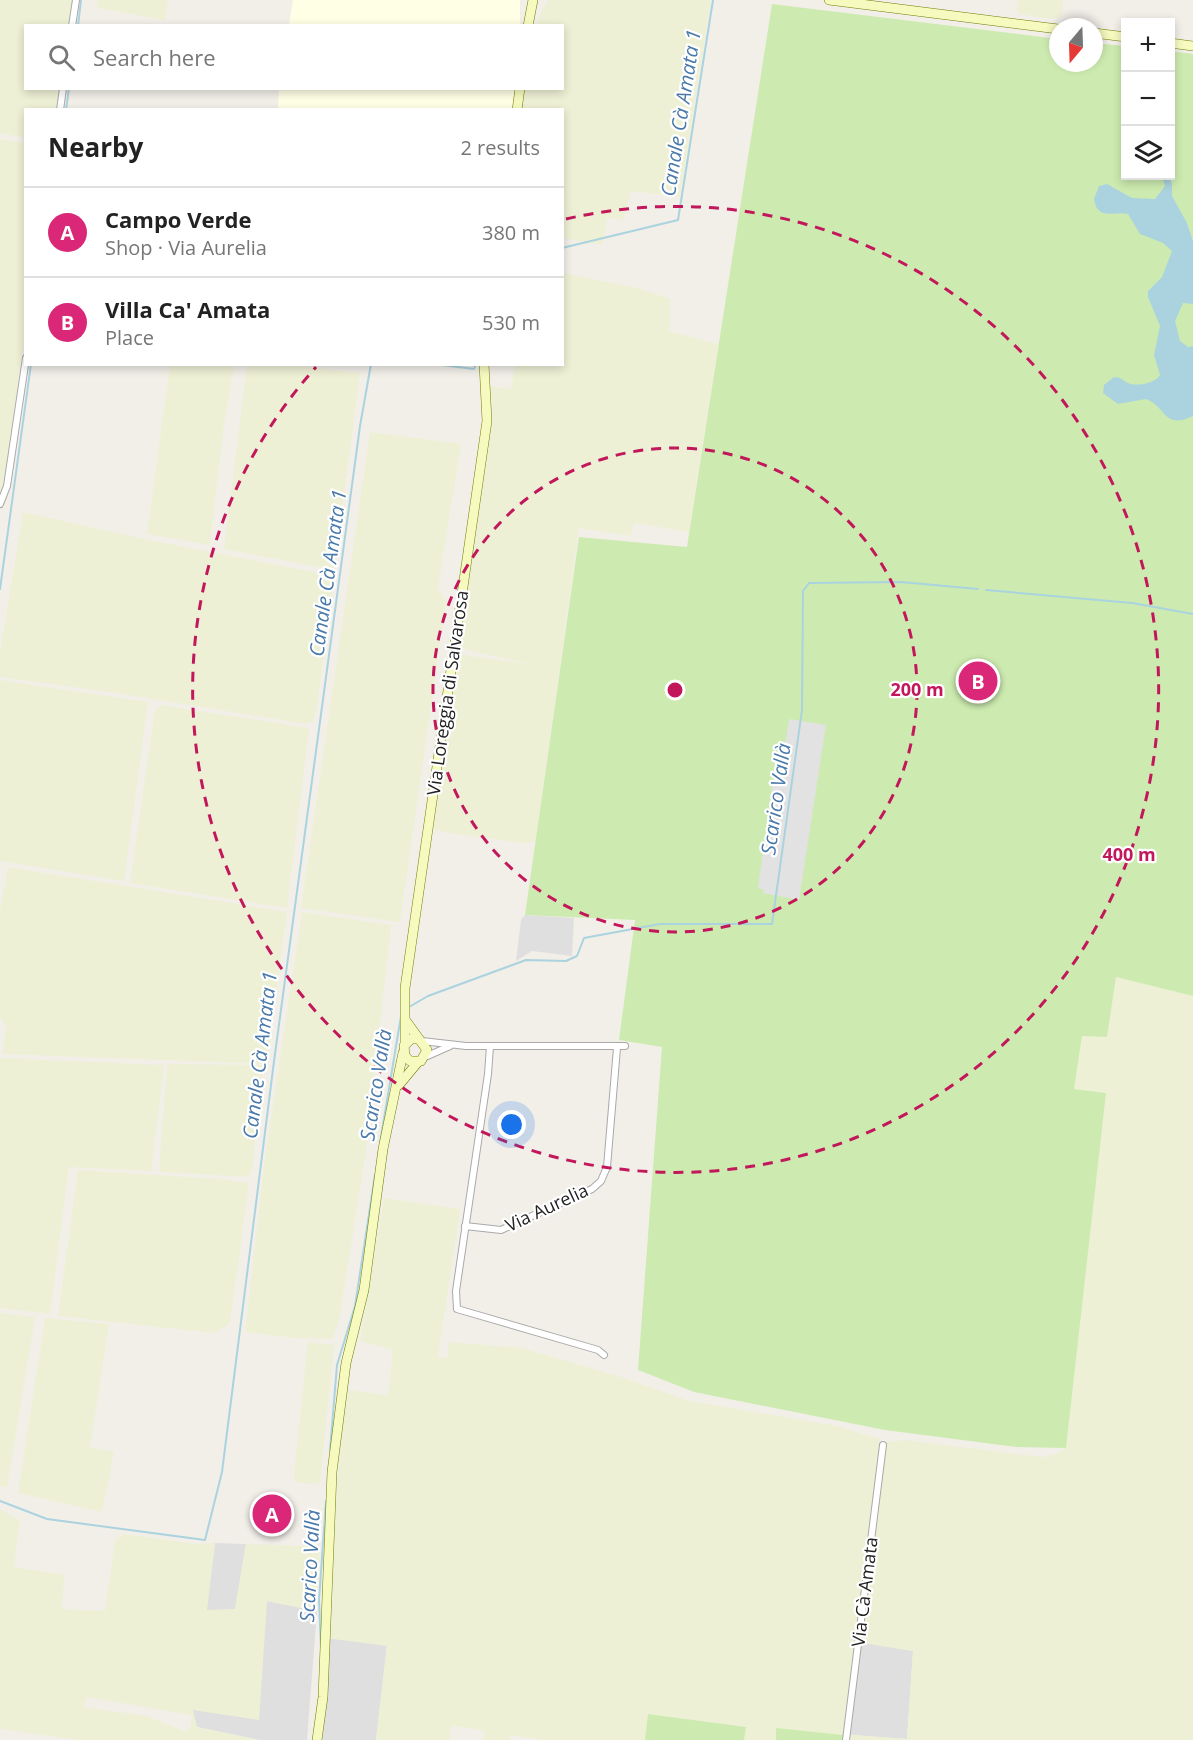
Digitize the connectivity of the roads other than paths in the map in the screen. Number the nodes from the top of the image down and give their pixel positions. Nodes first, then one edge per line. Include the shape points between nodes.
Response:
1 (76, 0) edge
2 (529, 0) edge
3 (533, 0) edge
4 (829, 0) edge
5 (529, 21) edge
6 (72, 24) edge
7 (1049, 28) edge
8 (1103, 34) edge
9 (1121, 36) edge
10 (1175, 44) edge
11 (1193, 46) edge
12 (63, 90) edge
13 (519, 90) edge
14 (60, 108) edge
15 (517, 108) edge
16 (25, 366) edge
17 (484, 366) edge
18 (0, 504) edge
19 (405, 1015) junction
20 (420, 1040) junction
21 (452, 1045) junction
22 (490, 1046) junction
23 (625, 1046) dead end
24 (404, 1048) junction
25 (617, 1048) junction
26 (422, 1059) junction
27 (397, 1087) junction
28 (465, 1226) junction
29 (604, 1355) dead end
30 (883, 1445) dead end
31 (317, 1740) edge
32 (846, 1740) edge

1 - 6 street
2 - 5 street
3 - 5 street
4 - 7 street
8 - 9 street
10 - 11 street
12 - 14 street
13 - 15 street
16 - 18 street via 9,479
17 - 19 street, Via Loreggia di Salvarosa via 487,421 405,988
19 - 20 street
19 - 24 street, Via Loreggia di Salvarosa
20 - 21 street
20 - 24 street via 411,1039
20 - 26 street via 427,1050
21 - 22 street
21 - 26 street
22 - 25 street
22 - 28 street
23 - 25 street
24 - 26 street via 407,1059
24 - 27 street, Via Loreggia di Salvarosa
25 - 28 street, Via Aurelia via 607,1167 601,1181 588,1191 501,1230
26 - 27 street, Via Loreggia di Salvarosa
27 - 31 street, Via Loreggia di Salvarosa via 383,1149 364,1290 346,1363 332,1472 323,1697
28 - 29 street via 456,1291 458,1310 598,1350
30 - 32 street, Via Cà Amata

